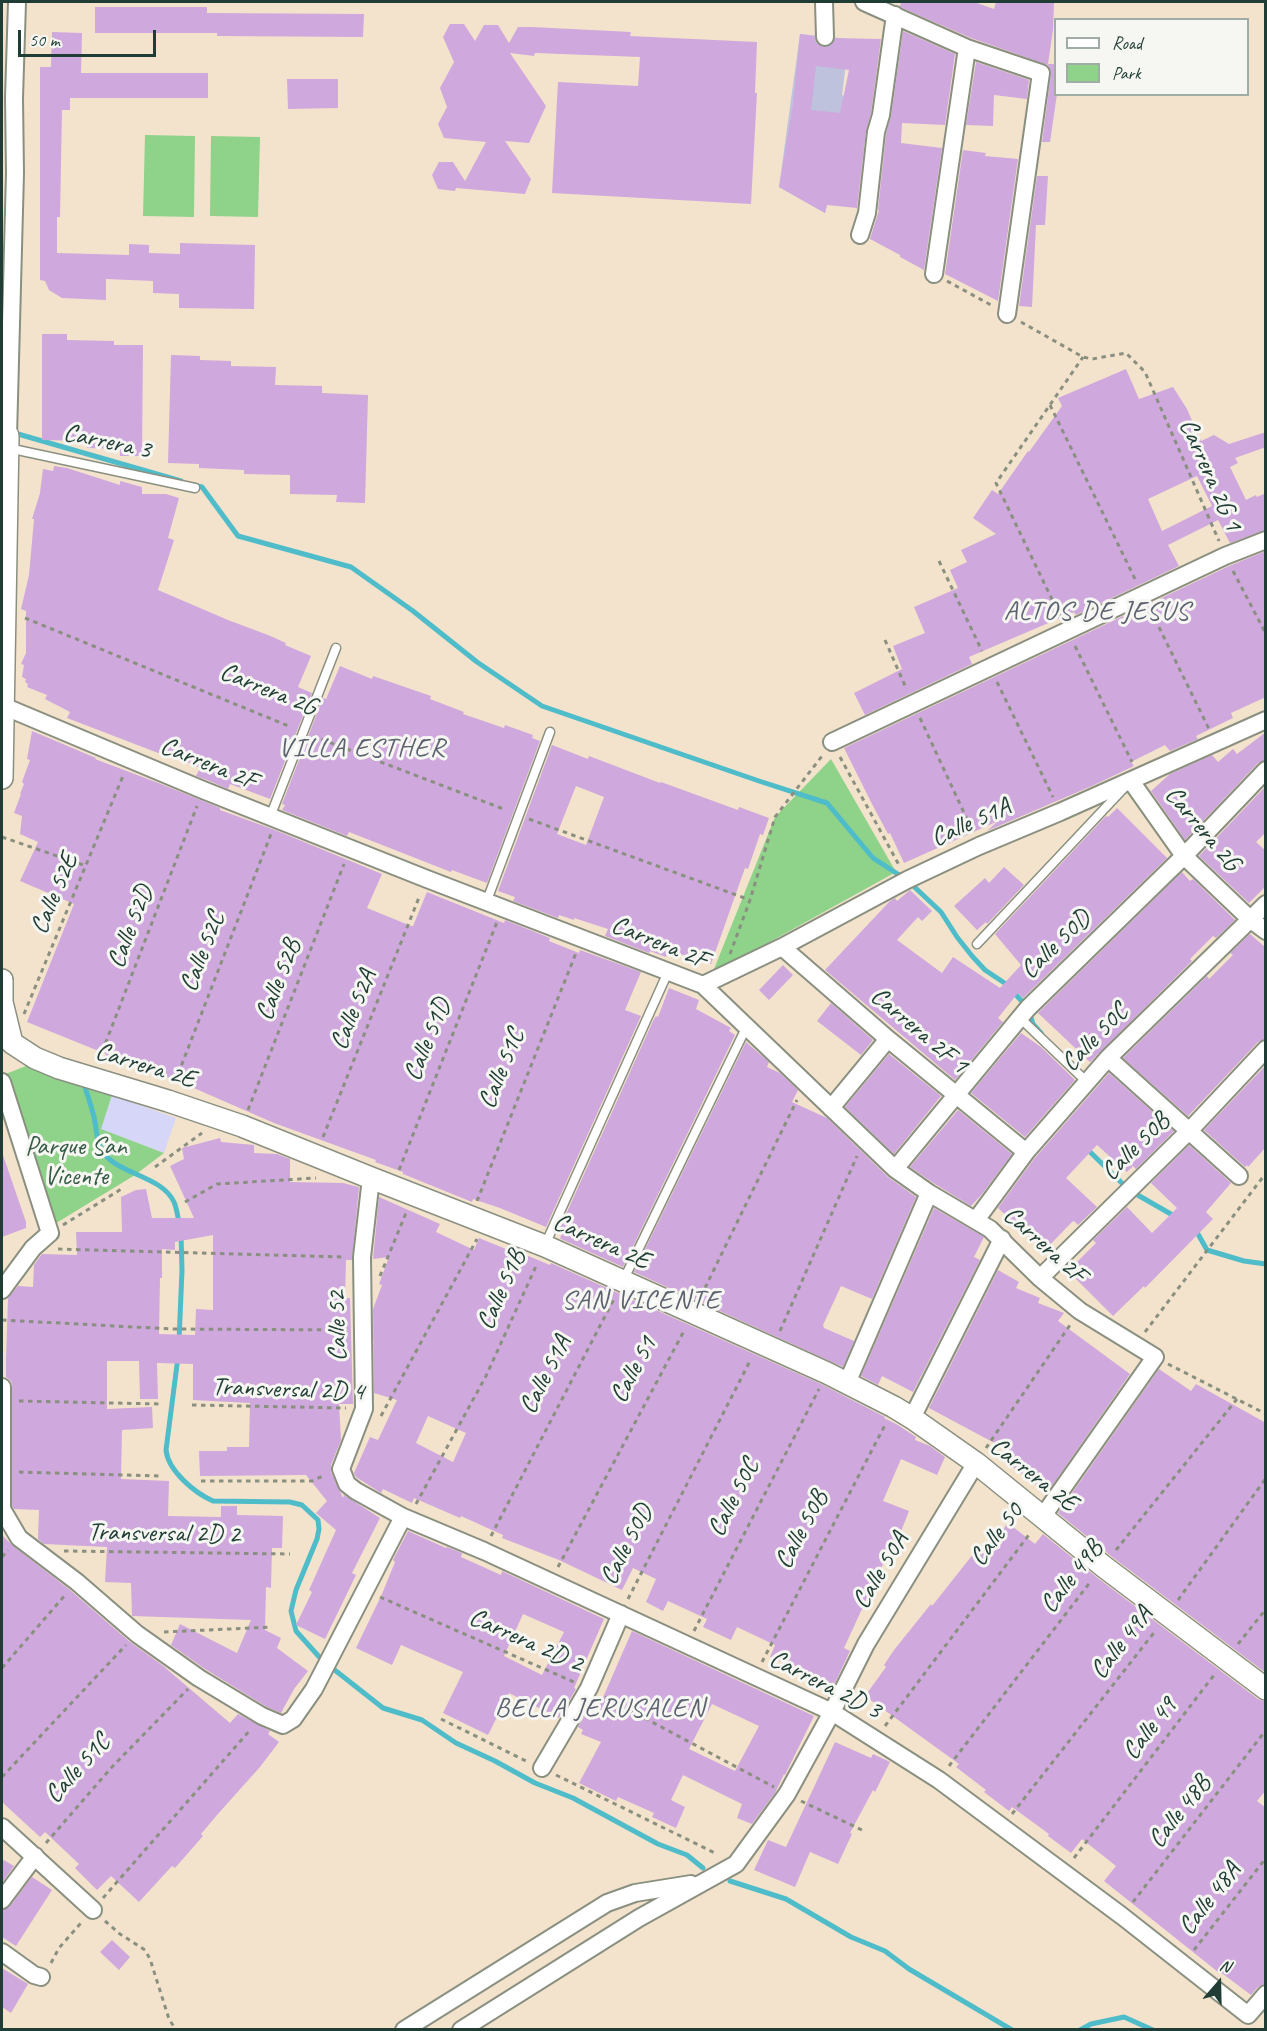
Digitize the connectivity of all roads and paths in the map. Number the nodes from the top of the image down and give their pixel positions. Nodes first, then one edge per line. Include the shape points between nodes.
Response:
1 (17, 2) edge
2 (824, 2) edge
3 (864, 2) edge
4 (895, 15) junction
5 (825, 37) dead end
6 (967, 48) junction
7 (8, 98) edge
8 (8, 173) edge
9 (860, 235) dead end
10 (7, 251) edge
11 (934, 274) joint
12 (1007, 314) junction
13 (6, 330) edge
14 (1083, 357) junction
15 (1050, 405) junction
16 (6, 439) edge
17 (996, 483) dead end
18 (4, 488) edge
19 (195, 488) dead end
20 (1266, 540) edge
21 (1225, 556) junction
22 (939, 561) dead end
23 (1143, 596) junction
24 (3, 609) edge
25 (1266, 634) edge
26 (885, 640) dead end
27 (336, 648) dead end
28 (990, 667) junction
29 (3, 701) edge
30 (913, 703) junction
31 (1266, 720) edge
32 (550, 732) dead end
33 (304, 733) junction
34 (1215, 741) junction
35 (832, 742) junction
36 (130, 759) junction
37 (1266, 770) edge
38 (2, 778) edge
39 (1131, 781) junction
40 (203, 790) junction
41 (1060, 812) junction
42 (520, 815) junction
43 (274, 818) junction
44 (2, 837) edge
45 (979, 846) junction
46 (350, 848) junction
47 (1184, 856) junction
48 (86, 866) junction
49 (427, 879) junction
50 (907, 880) junction
51 (750, 900) junction
52 (486, 903) junction
53 (1266, 904) edge
54 (502, 909) junction
55 (1251, 920) junction
56 (1266, 931) edge
57 (582, 940) junction
58 (977, 944) dead end
59 (782, 947) junction
60 (669, 972) junction
61 (720, 978) junction
62 (2, 980) edge
63 (703, 985) junction
64 (1020, 1018) junction
65 (746, 1028) junction
66 (888, 1039) junction
67 (7, 1047) edge
68 (1266, 1049) edge
69 (1108, 1058) junction
70 (93, 1077) junction
71 (2, 1082) edge
72 (805, 1083) junction
73 (1087, 1083) junction
74 (957, 1095) junction
75 (168, 1101) junction
76 (831, 1108) junction
77 (233, 1122) junction
78 (1190, 1130) junction
79 (864, 1140) junction
80 (1026, 1152) junction
81 (315, 1155) junction
82 (155, 1167) dead end
83 (895, 1169) junction
84 (1266, 1173) edge
85 (1239, 1176) dead end
86 (318, 1178) dead end
87 (371, 1178) junction
88 (392, 1186) junction
89 (123, 1188) dead end
90 (929, 1193) junction
91 (413, 1195) junction
92 (185, 1202) dead end
93 (478, 1219) junction
94 (976, 1220) junction
95 (50, 1233) junction
96 (1002, 1239) junction
97 (545, 1245) junction
98 (33, 1248) junction
99 (362, 1257) junction
100 (380, 1277) dead end
101 (1040, 1278) junction
102 (623, 1282) junction
103 (2, 1290) edge
104 (1080, 1311) junction
105 (693, 1313) junction
106 (2, 1320) edge
107 (363, 1330) junction
108 (1135, 1345) junction
109 (765, 1347) junction
110 (1155, 1357) junction
111 (827, 1374) junction
112 (847, 1383) junction
113 (2, 1387) edge
114 (1237, 1399) junction
115 (2, 1400) edge
116 (160, 1404) dead end
117 (192, 1405) dead end
118 (364, 1409) junction
119 (383, 1413) junction
120 (903, 1413) junction
121 (1266, 1414) edge
122 (377, 1423) dead end
123 (976, 1463) junction
124 (341, 1468) junction
125 (2, 1471) edge
126 (159, 1476) dead end
127 (1266, 1478) edge
128 (201, 1481) dead end
129 (1043, 1516) junction
130 (403, 1517) junction
131 (37, 1551) junction
132 (484, 1551) junction
133 (290, 1554) dead end
134 (1103, 1566) junction
135 (550, 1581) junction
136 (77, 1582) junction
137 (365, 1590) junction
138 (1266, 1609) edge
139 (621, 1614) junction
140 (1167, 1615) junction
141 (272, 1626) dead end
142 (136, 1634) junction
143 (687, 1646) junction
144 (1226, 1660) junction
145 (2, 1668) edge
146 (754, 1677) junction
147 (199, 1678) junction
148 (589, 1688) junction
149 (1266, 1689) edge
150 (832, 1712) junction
151 (262, 1716) junction
152 (441, 1719) dead end
153 (1266, 1730) edge
154 (875, 1739) junction
155 (542, 1768) junction
156 (2, 1777) edge
157 (939, 1780) junction
158 (787, 1794) junction
159 (2, 1827) edge
160 (1002, 1827) junction
161 (862, 1830) dead end
162 (34, 1856) junction
163 (1266, 1858) edge
164 (736, 1864) junction
165 (1064, 1871) junction
166 (700, 1882) junction
167 (2, 1900) edge
168 (93, 1910) junction
169 (1122, 1916) junction
170 (2, 1952) edge
171 (1183, 1963) junction
172 (41, 1977) joint
173 (1266, 1994) edge
174 (176, 2030) edge
175 (404, 2030) edge
176 (461, 2030) edge

1 - 7 street
2 - 5 street
3 - 4 street
4 - 6 street
4 - 9 street via 867,213
6 - 11 street
6 - 12 street via 1041,74
7 - 8 street
8 - 10 street
10 - 13 street
11 - 12 path
12 - 14 path
13 - 16 street
14 - 15 path
14 - 21 path, Carrera 2G 1 via 1126,353 1145,372
15 - 17 path
15 - 23 path
16 - 18 street
16 - 19 lane, Carrera 3
18 - 24 street
20 - 21 street
21 - 23 street
21 - 25 path, Carrera 2G 1
22 - 28 path
23 - 28 street
23 - 34 path
24 - 29 street
24 - 33 path, Carrera 2G
26 - 30 path
27 - 33 lane
28 - 30 street
28 - 41 path
29 - 36 street, Carrera 2F
29 - 38 street
30 - 35 street
30 - 45 path
31 - 34 street, Calle 51A
32 - 42 lane
33 - 42 path, Carrera 2G
33 - 43 lane
34 - 39 street, Calle 51A
35 - 50 path
35 - 51 path via 776,817
36 - 40 street, Carrera 2F
36 - 48 path, Calle 52E
37 - 47 street, Calle 50D
39 - 41 street, Calle 51A
39 - 47 street, Carrera 2G
39 - 58 lane
40 - 43 street, Carrera 2F
40 - 70 path, Calle 52D
41 - 45 street, Calle 51A
42 - 51 path, Carrera 2G
42 - 52 lane
43 - 46 street, Carrera 2F
43 - 75 path, Calle 52C
44 - 48 path
45 - 50 street, Calle 51A
46 - 49 street, Carrera 2F
46 - 77 path, Calle 52B
47 - 55 street, Carrera 2G
47 - 64 street, Calle 50D
48 - 67 path, Calle 52E
49 - 52 street, Carrera 2F
49 - 81 path, Calle 52A
50 - 59 street, Calle 51A
51 - 61 path
52 - 54 street, Carrera 2F
53 - 55 street, Calle 50C
54 - 57 street, Carrera 2F
54 - 88 path, Calle 51D
55 - 56 street, Carrera 2G
55 - 69 street, Calle 50C
57 - 60 street, Carrera 2F
57 - 93 path, Calle 51C
59 - 61 street, Calle 51A
59 - 66 street, Carrera 2F 1
60 - 63 street, Carrera 2F
60 - 97 lane, Calle 51B
61 - 63 street, Calle 51A
62 - 67 street
63 - 65 street, Carrera 2F
64 - 73 lane
64 - 74 street, Calle 50D
65 - 72 street, Carrera 2F
65 - 102 lane
66 - 74 street, Carrera 2F 1
66 - 76 street
67 - 70 street, Carrera 2E
68 - 78 street, Calle 50B
69 - 73 street, Calle 50C
69 - 78 street
70 - 75 street, Carrera 2E
71 - 95 street
72 - 76 street, Carrera 2F
72 - 105 path, Calle 51
73 - 80 street, Calle 50C
74 - 80 street, Carrera 2F 1
74 - 83 street, Calle 50D
75 - 77 street, Carrera 2E
76 - 79 street, Carrera 2F
77 - 81 street, Carrera 2E
77 - 82 path via 182,1146
78 - 85 street
78 - 101 street, Calle 50B
79 - 83 street, Carrera 2F
79 - 109 path, Calle 50D
80 - 94 street, Calle 50C
81 - 87 street, Carrera 2E
83 - 90 street, Carrera 2F
84 - 108 path
86 - 92 path via 217,1184
87 - 88 street, Carrera 2E
87 - 99 street, Calle 52
88 - 91 street, Carrera 2E
89 - 95 path
90 - 94 street, Carrera 2F
90 - 112 street
91 - 93 street, Carrera 2E
91 - 100 path
93 - 97 street, Carrera 2E
93 - 119 path, Calle 51C
94 - 96 street, Carrera 2F
95 - 98 street
96 - 101 street, Carrera 2F
96 - 120 street
97 - 102 street, Carrera 2E
97 - 130 path, Calle 51B via 486,1376 415,1507
98 - 99 path
98 - 103 street
99 - 107 street, Calle 52
101 - 104 street, Carrera 2F
102 - 105 street, Carrera 2E
102 - 132 path, Calle 51A
104 - 108 street, Carrera 2F
104 - 123 path
105 - 109 street, Carrera 2E
105 - 135 path, Calle 51
106 - 107 path via 172,1329
107 - 118 street, Calle 52
108 - 110 street, Carrera 2F
109 - 111 street, Carrera 2E
109 - 139 path, Calle 50D
110 - 114 path
110 - 129 street, Calle 50
111 - 112 street, Carrera 2E
111 - 143 path, Calle 50C
112 - 120 street, Carrera 2E
113 - 115 street
114 - 121 path
114 - 134 path, Calle 49B
115 - 116 path
115 - 125 street
117 - 118 path, Transversal 2D 4
118 - 119 path, Transversal 2D 4
118 - 124 street, Calle 52
119 - 122 path, Calle 51C
120 - 123 street, Carrera 2E
120 - 146 path, Calle 50B
123 - 129 street, Carrera 2E
123 - 150 street, Calle 50A via 866,1644
124 - 128 path via 312,1481
124 - 130 street, Carrera 2D 3 via 347,1484
125 - 126 path
125 - 131 street via 2,1509 19,1538
127 - 140 path, Calle 49A
129 - 134 street, Carrera 2E
129 - 154 path, Calle 50
130 - 132 street, Carrera 2D 3
130 - 137 street
131 - 133 path, Transversal 2D 2
131 - 136 street
132 - 135 street, Carrera 2D 3
134 - 140 street, Carrera 2E
134 - 157 path, Calle 49B
135 - 139 street, Carrera 2D 3
136 - 142 street
136 - 145 path
137 - 148 path, Carrera 2D 2
137 - 151 street via 314,1689 293,1719 283,1725
138 - 144 path, Calle 49
139 - 143 street, Carrera 2D 3
139 - 148 street, Calle 50D
140 - 144 street, Carrera 2E
140 - 160 path, Calle 49A
141 - 142 path
142 - 147 street
142 - 156 path
143 - 146 street, Carrera 2D 3
144 - 149 street, Carrera 2E
144 - 165 path, Calle 49
146 - 150 street, Carrera 2D 3
147 - 151 street
147 - 162 path, Calle 51C via 111,1768
148 - 155 street, Calle 50D
148 - 158 path, Carrera 2D 2
150 - 154 street, Carrera 2D 3
150 - 158 street, Calle 50A
151 - 168 path
152 - 155 path
153 - 169 path, Calle 48B
154 - 157 street, Carrera 2D 3
155 - 164 path
157 - 160 street, Carrera 2D 3
158 - 161 path, Carrera 2D 2
158 - 164 street, Calle 50A
159 - 162 street
160 - 165 street, Carrera 2D 3
162 - 167 street
162 - 168 street
163 - 171 path, Calle 48A
164 - 166 street
165 - 169 street, Carrera 2D 3
166 - 175 street via 635,1893 607,1903
166 - 176 street
168 - 172 path via 58,1948
168 - 174 path via 145,1950
169 - 171 street, Carrera 2D 3
170 - 172 street
171 - 173 street, Carrera 2D 3 via 1248,2015

